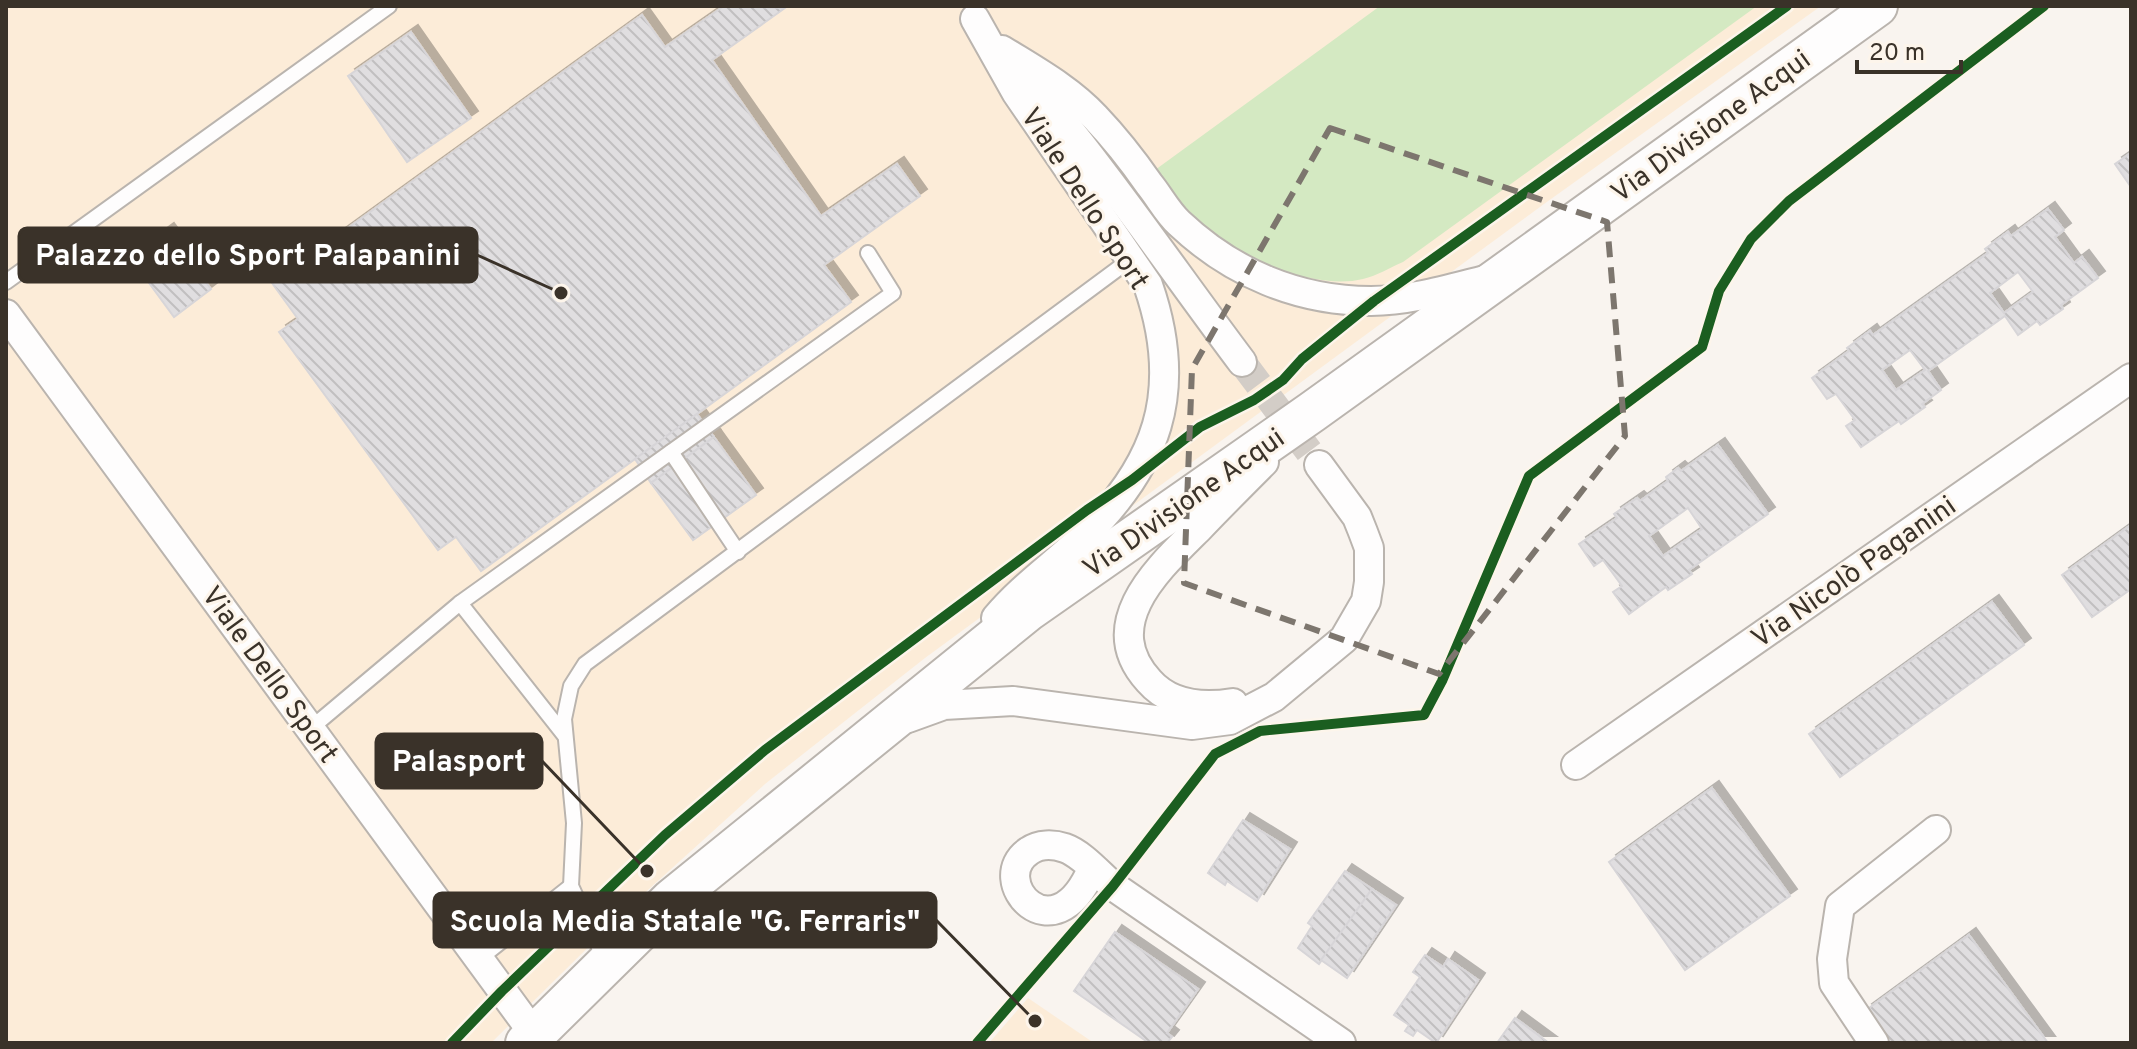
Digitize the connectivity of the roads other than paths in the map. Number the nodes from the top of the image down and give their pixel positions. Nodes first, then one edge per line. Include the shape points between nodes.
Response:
1 (389, 6) edge
2 (1877, 6) edge
3 (970, 13) edge
4 (1002, 50) junction
5 (868, 253) dead end
6 (1131, 259) junction
7 (1498, 278) junction
8 (6, 282) edge
9 (6, 314) edge
10 (1242, 362) tunnel mouth
11 (2131, 378) edge
12 (1312, 412) junction
13 (671, 452) junction
14 (1319, 465) tunnel mouth
15 (738, 552) junction
16 (460, 603) junction
17 (1307, 671) junction
18 (937, 686) junction
19 (888, 725) junction
20 (310, 729) junction
21 (565, 736) junction
22 (1576, 765) dead end
23 (1936, 830) dead end
24 (1092, 869) dead end
25 (571, 886) junction
26 (479, 959) junction
27 (606, 963) junction
28 (530, 1039) edge
29 (1341, 1043) edge
30 (1874, 1043) edge

1 - 8 lane
2 - 7 main road, Via Divisione Acqui
3 - 4 street, Viale Dello Sport
3 - 6 street, Viale Dello Sport via 1016,92
4 - 7 street, Viale Dello Sport via 1094,116 1176,221 1261,280 1331,299 1374,301
4 - 10 street, Viale Dello Sport via 1065,123
5 - 13 lane via 893,293
6 - 15 lane
6 - 18 street, Viale Dello Sport via 1148,285 1166,362 1161,407 1144,462 1104,514 1026,585
7 - 12 main road, Via Divisione Acqui
9 - 20 street, Viale Dello Sport
11 - 22 street, Via Nicolò Paganini
12 - 17 street via 1154,574 1137,600 1130,637 1135,660 1155,688 1199,706 1234,702
12 - 18 main road, Via Divisione Acqui via 1029,610
13 - 15 lane
13 - 16 lane
14 - 17 street via 1357,517 1369,548 1369,582 1358,618 1344,639
15 - 21 lane via 585,664 571,686
16 - 20 lane
16 - 21 lane
17 - 19 street via 1261,705 1213,723 1169,723 1013,701 944,705
18 - 19 main road, Via Divisione Acqui
19 - 27 main road, Via Divisione Acqui via 672,899
20 - 26 street, Viale Dello Sport
21 - 25 lane via 574,823
23 - 30 street via 1840,906 1834,983
24 - 29 street
25 - 26 lane
25 - 27 lane
26 - 28 street, Viale Dello Sport
27 - 28 main road, Via Divisione Acqui

